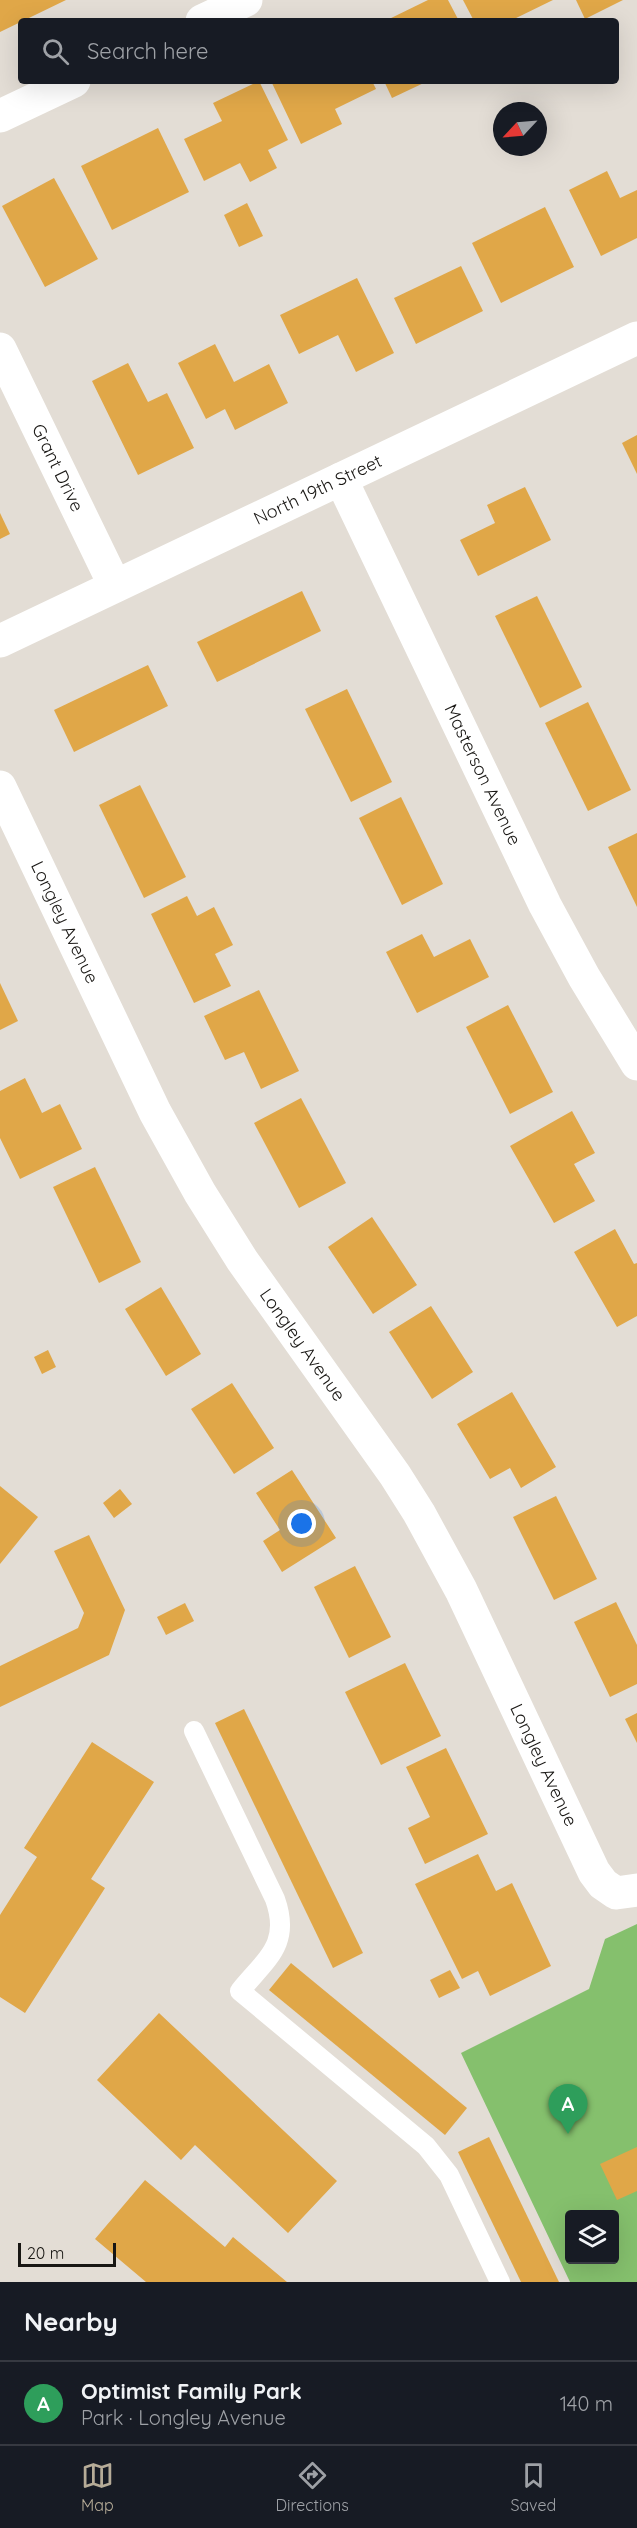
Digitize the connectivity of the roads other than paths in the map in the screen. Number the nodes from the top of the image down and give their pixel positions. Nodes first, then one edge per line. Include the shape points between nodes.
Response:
1 (246, 0) edge
2 (208, 18) edge
3 (68, 84) edge
4 (0, 116) edge
5 (637, 338) edge
6 (0, 349) edge
7 (342, 478) junction
8 (115, 586) junction
9 (0, 641) edge
10 (0, 787) edge
11 (637, 1064) edge
12 (194, 1731) dead end
13 (627, 1892) edge
14 (500, 2282) edge

1 - 2 street
3 - 4 street
5 - 7 street, North 19th Street
6 - 8 street, Grant Drive
7 - 8 street, North 19th Street
7 - 11 street, Masterson Avenue via 545,905
8 - 9 street, North 19th Street
10 - 13 street, Longley Avenue via 155,1112 189,1173 242,1260 419,1513 461,1590 594,1872 603,1884
12 - 14 lane via 275,1899 282,1924 276,1946 240,1991 426,2146 449,2175

